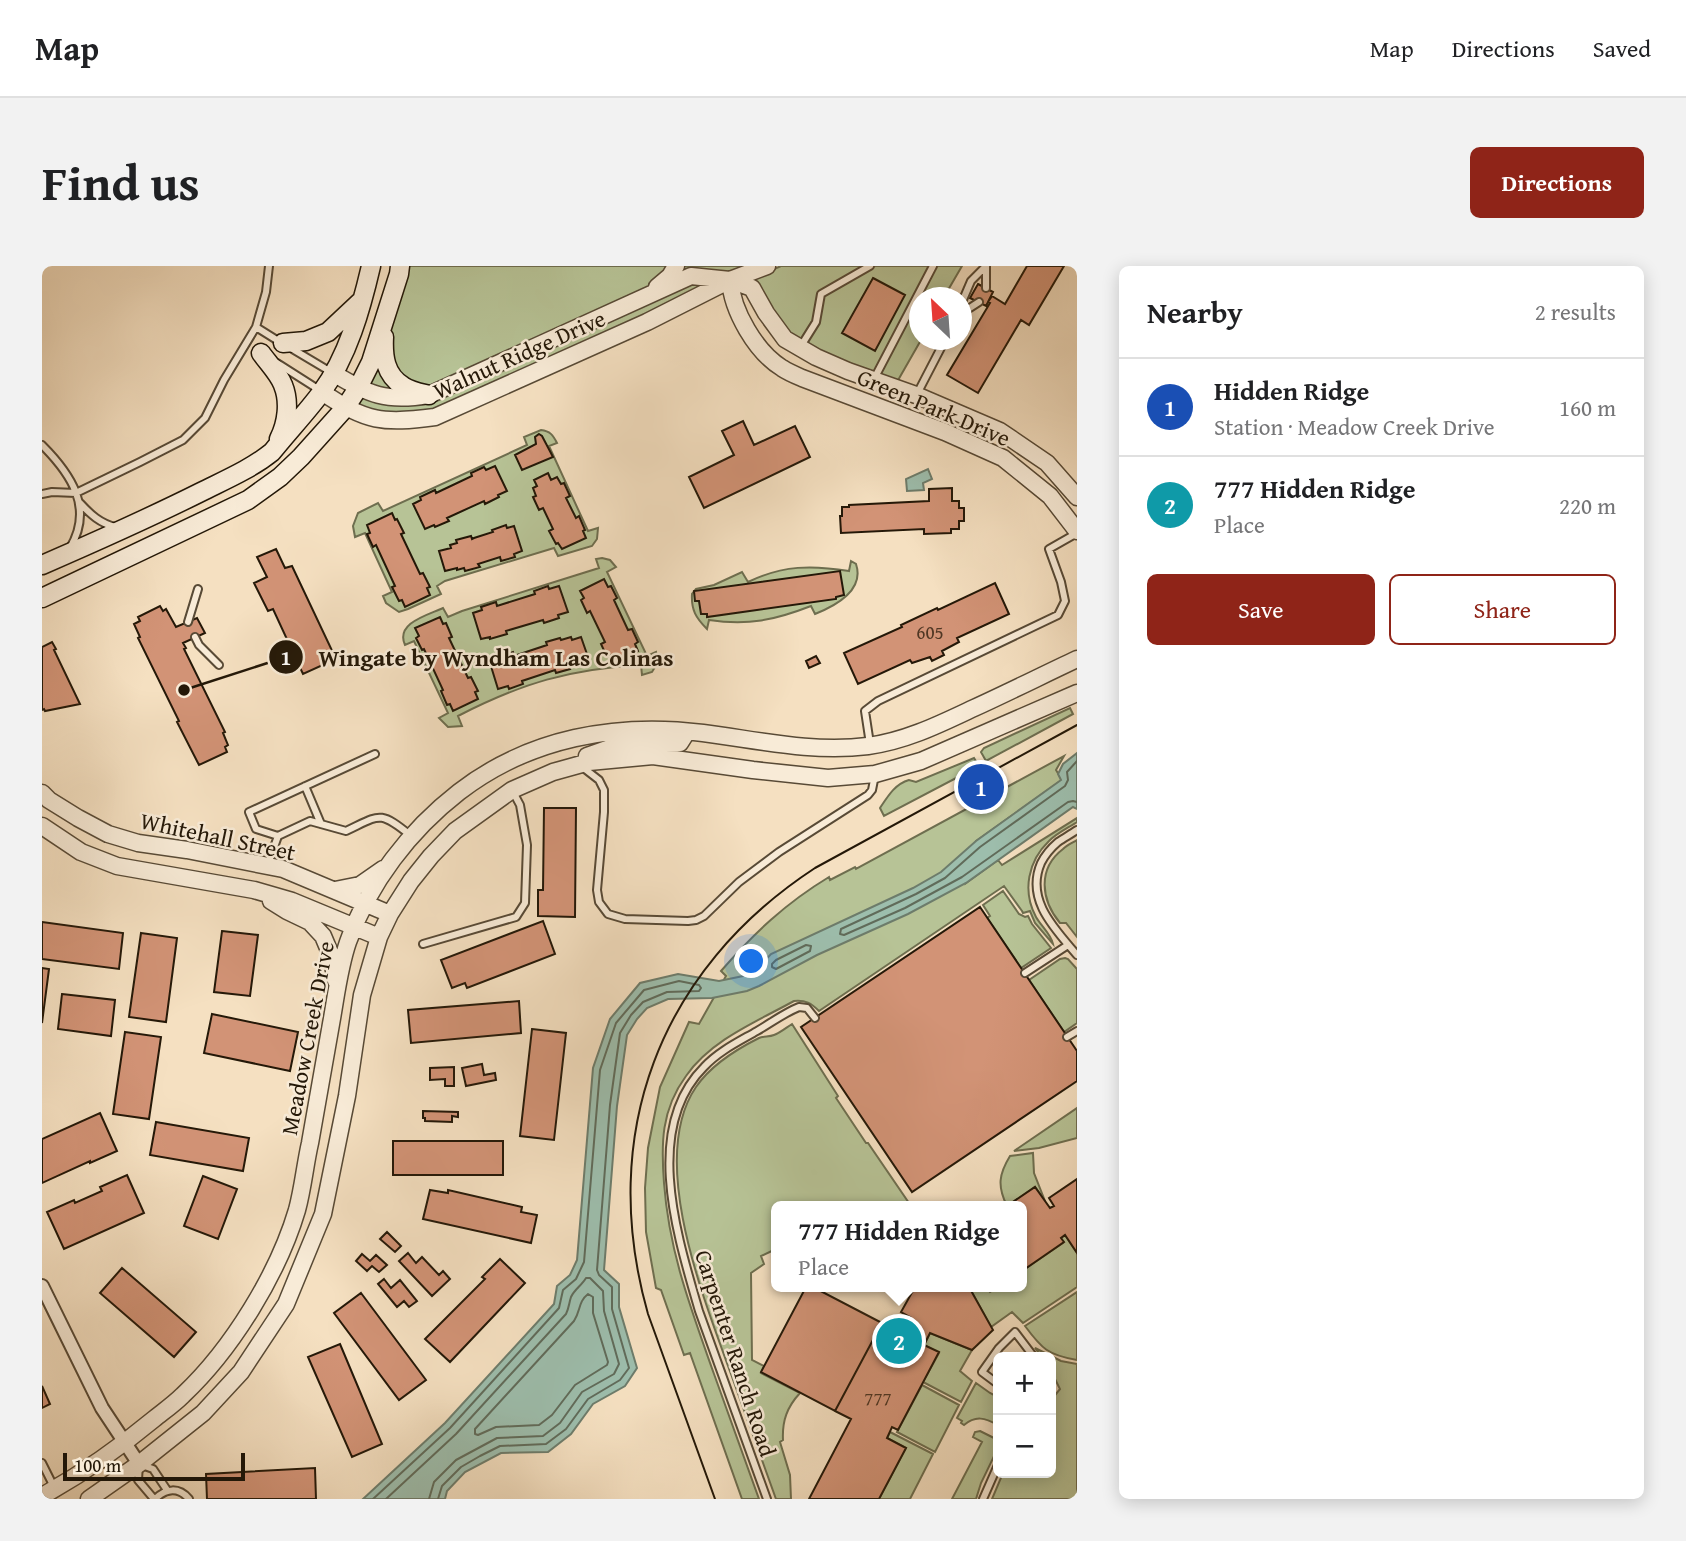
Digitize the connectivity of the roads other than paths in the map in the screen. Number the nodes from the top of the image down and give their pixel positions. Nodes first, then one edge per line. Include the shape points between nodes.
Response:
1 (269, 266) edge
2 (371, 266) edge
3 (400, 266) edge
4 (677, 266) edge
5 (720, 266) edge
6 (767, 266) edge
7 (870, 266) edge
8 (933, 266) edge
9 (986, 266) edge
10 (730, 281) junction
11 (968, 287) edge
12 (985, 288) dead end
13 (646, 296) junction
14 (363, 299) junction
15 (979, 302) dead end
16 (972, 306) edge
17 (385, 318) junction
18 (256, 327) junction
19 (246, 343) junction
20 (283, 343) junction
21 (800, 348) junction
22 (940, 350) edge
23 (261, 353) junction
24 (333, 373) junction
25 (873, 380) junction
26 (829, 387) junction
27 (358, 388) junction
28 (322, 392) junction
29 (429, 395) junction
30 (916, 395) junction
31 (345, 408) junction
32 (42, 445) edge
33 (276, 447) junction
34 (76, 492) junction
35 (42, 494) edge
36 (1077, 497) edge
37 (80, 503) junction
38 (137, 523) junction
39 (1077, 532) edge
40 (47, 563) edge
41 (198, 589) dead end
42 (42, 598) edge
43 (188, 622) dead end
44 (195, 638) dead end
45 (1077, 659) edge
46 (219, 665) dead end
47 (1077, 692) edge
48 (687, 732) junction
49 (870, 746) junction
50 (375, 754) dead end
51 (579, 765) junction
52 (553, 772) junction
53 (875, 774) junction
54 (305, 786) junction
55 (512, 790) junction
56 (44, 800) edge
57 (321, 824) junction
58 (42, 826) edge
59 (1077, 831) edge
60 (278, 836) junction
61 (412, 836) junction
62 (267, 866) junction
63 (388, 866) junction
64 (254, 890) junction
65 (335, 890) junction
66 (366, 903) junction
67 (390, 914) junction
68 (355, 927) junction
69 (379, 937) junction
70 (423, 944) dead end
71 (1068, 945) junction
72 (1077, 955) edge
73 (1025, 973) dead end
74 (337, 988) junction
75 (815, 1018) dead end
76 (1077, 1031) edge
77 (1068, 1037) dead end
78 (42, 1286) edge
79 (996, 1352) edge
80 (1030, 1352) edge
81 (993, 1356) edge
82 (993, 1380) edge
83 (124, 1444) junction
84 (42, 1463) edge
85 (139, 1464) junction
86 (993, 1476) edge
87 (167, 1490) junction
88 (48, 1493) edge
89 (89, 1499) edge
90 (154, 1499) edge
91 (189, 1499) edge
92 (767, 1499) edge
93 (983, 1499) edge

1 - 18 lane
2 - 14 main road
3 - 17 main road
4 - 13 street
5 - 10 street
6 - 10 street, Walnut Ridge Drive
7 - 21 lane via 821,294 816,322
8 - 25 lane
9 - 11 lane
9 - 12 lane
10 - 13 street, Walnut Ridge Drive via 691,276
10 - 21 street, Green Park Drive via 752,288 785,339
10 - 26 street, Green Park Drive via 731,295 762,350 781,368
10 - 31 street, Walnut Ridge Drive via 435,417 393,422
13 - 29 street, Walnut Ridge Drive
14 - 20 main road via 328,332 306,341
14 - 24 main road
15 - 16 lane
17 - 27 main road
17 - 29 main road via 383,354 390,374 403,387
18 - 19 lane
18 - 20 lane
19 - 23 lane
19 - 34 lane via 205,418 183,440
20 - 24 lane
21 - 25 street, Green Park Drive
22 - 30 lane
23 - 28 lane
23 - 33 main road via 283,383 286,400 285,424
24 - 27 street, Walnut Ridge Drive
24 - 28 main road
25 - 30 street, Green Park Drive
26 - 30 street, Green Park Drive via 862,390 907,403
26 - 39 street, Green Park Drive via 1003,458 1050,496
27 - 29 street, Walnut Ridge Drive via 395,398
27 - 31 main road
28 - 31 street, Walnut Ridge Drive
28 - 33 main road
30 - 36 street, Green Park Drive via 1000,430 1046,463
31 - 42 main road via 280,477 248,500
32 - 34 lane via 60,463
33 - 38 main road via 239,473
34 - 35 lane
34 - 37 lane
37 - 38 lane via 105,524
37 - 40 lane via 76,539
38 - 40 main road
39 - 49 lane via 1049,549 1065,601 1058,615 878,701 865,711
41 - 43 lane
44 - 46 lane
45 - 49 street, Meadow Creek Drive via 917,735
47 - 53 street, Meadow Creek Drive via 921,761
48 - 49 street, Meadow Creek Drive via 821,749
48 - 52 street via 680,743 621,744
48 - 61 street, Meadow Creek Drive via 600,732 537,749 462,789
49 - 53 street
50 - 54 lane
51 - 52 street, Meadow Creek Drive
51 - 53 street, Meadow Creek Drive via 653,756 828,778
51 - 53 lane via 592,773 604,790 599,902 608,914 625,919 688,921 704,916 779,852 868,795
52 - 55 street, Meadow Creek Drive
54 - 57 lane
54 - 60 lane via 249,812 256,829
55 - 67 street, Meadow Creek Drive via 455,831 411,881
55 - 70 lane via 520,805 527,845 525,903 516,917
56 - 62 street, Whitehall Street via 108,834 138,844
57 - 60 lane via 310,821
57 - 61 lane via 346,831 377,816 391,819
58 - 64 street, Whitehall Street via 81,852 117,866
59 - 71 lane via 1044,857 1036,885 1046,917
60 - 62 lane
61 - 63 street, Meadow Creek Drive
62 - 65 street, Whitehall Street
63 - 65 street via 360,885
63 - 66 street, Meadow Creek Drive
64 - 68 street, Whitehall Street
64 - 74 street via 310,922 323,936
65 - 66 street, Whitehall Street
66 - 67 street, Whitehall Street
66 - 68 street, Meadow Creek Drive
67 - 69 street, Meadow Creek Drive
68 - 69 street, Whitehall Street
68 - 74 street, Meadow Creek Drive
69 - 85 street, Meadow Creek Drive via 362,995 323,1214 286,1304 241,1372 202,1413
71 - 72 lane
71 - 73 lane
74 - 83 street, Meadow Creek Drive via 297,1209 282,1250 256,1302 220,1355 184,1395
75 - 92 lane, Carpenter Ranch Road via 807,1008 799,1007 715,1056 682,1096 669,1142 670,1184 690,1280
76 - 77 lane
78 - 83 street
79 - 80 lane via 1015,1332
81 - 82 lane via 982,1372
83 - 85 street
83 - 88 street, Meadow Creek Drive
84 - 88 lane
85 - 87 lane via 153,1469
85 - 89 street, Meadow Creek Drive
85 - 90 lane via 138,1480
86 - 93 lane
87 - 90 lane
87 - 91 lane via 180,1491

